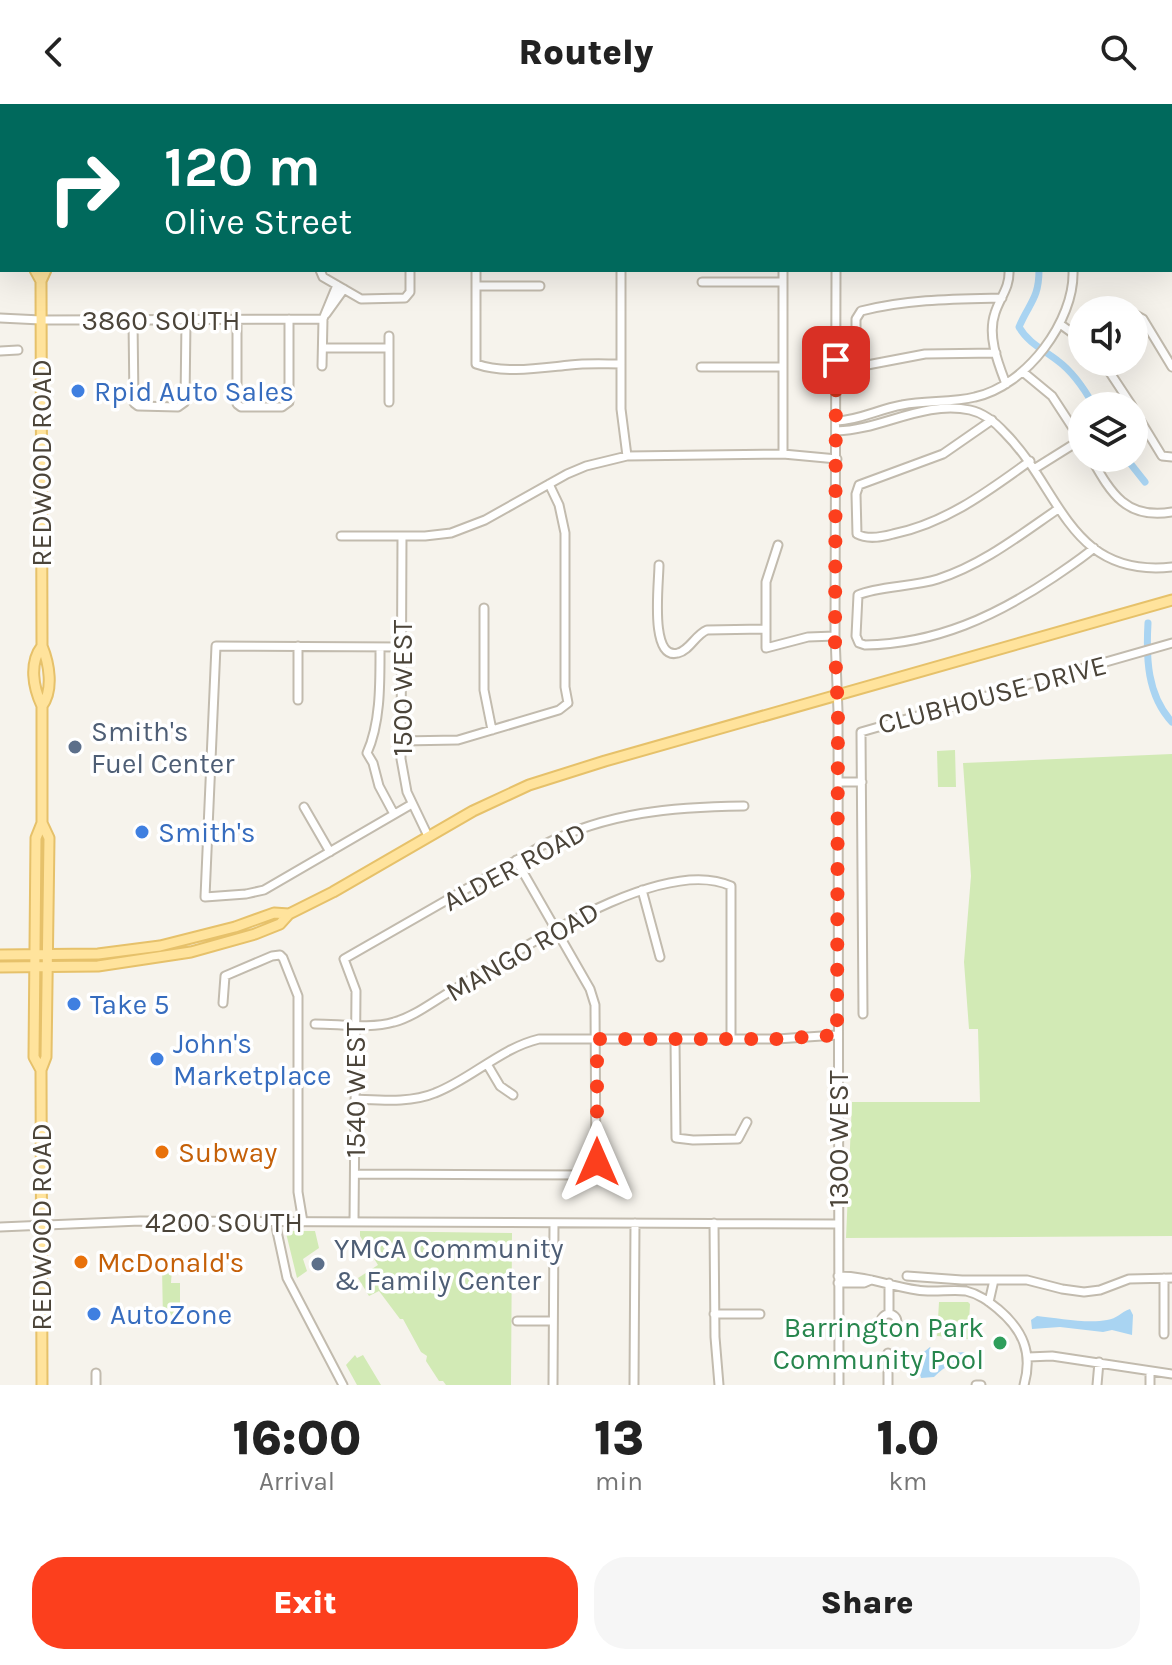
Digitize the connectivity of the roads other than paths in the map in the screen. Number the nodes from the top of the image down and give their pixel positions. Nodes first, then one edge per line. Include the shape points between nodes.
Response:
1 (36, 272) edge
2 (45, 272) edge
3 (321, 272) edge
4 (410, 272) edge
5 (476, 272) edge
6 (621, 272) edge
7 (783, 272) edge
8 (836, 272) edge
9 (1009, 272) edge
10 (1073, 272) edge
11 (41, 281) junction
12 (702, 282) dead end
13 (783, 282) junction
14 (476, 286) junction
15 (540, 286) dead end
16 (340, 287) junction
17 (1002, 298) junction
18 (0, 318) edge
19 (237, 319) junction
20 (289, 319) junction
21 (323, 319) junction
22 (41, 320) junction
23 (133, 320) junction
24 (186, 320) junction
25 (1060, 324) junction
26 (1148, 327) edge
27 (1068, 330) edge
28 (389, 336) dead end
29 (323, 348) junction
30 (389, 348) junction
31 (18, 350) dead end
32 (0, 351) edge
33 (996, 353) junction
34 (621, 364) junction
35 (322, 366) dead end
36 (701, 367) dead end
37 (783, 367) junction
38 (1172, 367) edge
39 (1023, 372) junction
40 (1006, 384) junction
41 (389, 402) dead end
42 (992, 420) junction
43 (1068, 420) edge
44 (837, 421) junction
45 (837, 431) junction
46 (1148, 433) edge
47 (1068, 448) edge
48 (783, 454) junction
49 (627, 456) junction
50 (1172, 457) edge
51 (837, 459) junction
52 (1032, 465) junction
53 (1099, 472) edge
54 (549, 484) junction
55 (1058, 509) junction
56 (1172, 512) edge
57 (341, 536) dead end
58 (402, 536) junction
59 (778, 545) dead end
60 (1094, 548) junction
61 (659, 565) dead end
62 (1172, 567) edge
63 (1172, 600) edge
64 (484, 608) dead end
65 (766, 629) junction
66 (835, 636) junction
67 (1172, 643) edge
68 (298, 646) junction
69 (380, 647) junction
70 (402, 647) junction
71 (837, 696) junction
72 (298, 700) dead end
73 (492, 730) junction
74 (401, 741) junction
75 (838, 782) junction
76 (862, 782) junction
77 (412, 804) junction
78 (744, 806) dead end
79 (304, 807) dead end
80 (394, 814) junction
81 (42, 823) junction
82 (428, 836) junction
83 (330, 852) junction
84 (516, 860) junction
85 (642, 890) junction
86 (289, 914) junction
87 (235, 927) junction
88 (556, 930) junction
89 (198, 950) junction
90 (0, 955) edge
91 (36, 955) junction
92 (48, 955) junction
93 (660, 957) dead end
94 (344, 959) joint
95 (0, 967) edge
96 (35, 967) junction
97 (47, 967) junction
98 (223, 1003) dead end
99 (863, 1014) dead end
100 (315, 1024) dead end
101 (356, 1024) junction
102 (837, 1035) junction
103 (597, 1039) junction
104 (675, 1039) junction
105 (731, 1039) junction
106 (487, 1064) junction
107 (41, 1070) junction
108 (513, 1095) dead end
109 (355, 1099) junction
110 (747, 1122) dead end
111 (355, 1174) junction
112 (275, 1222) junction
113 (303, 1222) junction
114 (354, 1222) junction
115 (554, 1223) junction
116 (635, 1223) junction
117 (714, 1223) junction
118 (838, 1224) junction
119 (42, 1226) junction
120 (0, 1227) edge
121 (907, 1276) dead end
122 (944, 1278) junction
123 (1168, 1278) edge
124 (838, 1280) junction
125 (994, 1280) junction
126 (889, 1283) junction
127 (944, 1291) junction
128 (989, 1302) junction
129 (714, 1314) junction
130 (760, 1314) dead end
131 (889, 1314) dead end
132 (517, 1321) dead end
133 (553, 1321) junction
134 (1164, 1334) dead end
135 (888, 1353) dead end
136 (1028, 1357) junction
137 (1099, 1362) junction
138 (1150, 1372) junction
139 (96, 1373) dead end
140 (1172, 1374) edge
141 (42, 1385) edge
142 (96, 1385) edge
143 (343, 1385) edge
144 (553, 1385) edge
145 (634, 1385) edge
146 (719, 1385) edge
147 (839, 1385) edge
148 (888, 1385) edge
149 (1024, 1385) edge
150 (1097, 1385) edge
151 (1150, 1385) edge

1 - 11 main road, REDWOOD ROAD
2 - 11 main road, REDWOOD ROAD
3 - 16 street
4 - 16 street via 405,298 361,299
5 - 14 street
6 - 34 street
7 - 13 street
8 - 44 street, 1300 WEST
9 - 17 street
10 - 25 street
11 - 22 main road, REDWOOD ROAD
12 - 13 street
13 - 37 street
14 - 15 street
14 - 34 street via 476,364 547,369
16 - 21 street
17 - 33 street via 993,318
17 - 33 street via 917,301 861,311 856,319 856,359 865,366 925,354
18 - 22 street, 3860 SOUTH
19 - 20 street, 3860 SOUTH
19 - 20 street via 241,407 282,407 289,402
19 - 24 street, 3860 SOUTH
20 - 21 street, 3860 SOUTH
21 - 29 street
22 - 23 street, 3860 SOUTH
22 - 81 main road, REDWOOD ROAD via 42,646 49,697 42,706
23 - 24 street, 3860 SOUTH
23 - 24 street via 134,403 178,407 185,402
25 - 27 street
25 - 39 street
26 - 38 street
28 - 30 street
29 - 30 street
29 - 35 street
30 - 41 street
31 - 32 street
33 - 40 street
34 - 49 street
36 - 37 street
37 - 48 street
39 - 40 street
39 - 43 street via 1052,396
40 - 44 street via 983,395 901,405
42 - 45 street via 969,409 916,413
42 - 52 street
42 - 52 street via 943,454 857,487 857,534 886,536 940,520
44 - 45 street, 1300 WEST
45 - 51 street, 1300 WEST
46 - 50 street via 1162,456
47 - 52 street
48 - 49 street
48 - 51 street
49 - 54 street via 586,466
51 - 66 street, 1300 WEST
52 - 55 street
53 - 56 street via 1127,506
54 - 58 street via 468,528
54 - 73 street via 565,533 568,703
55 - 60 street
55 - 60 street via 956,572 858,595 859,643 907,642 967,626 1027,595
57 - 58 street
58 - 70 street, 1500 WEST
59 - 65 street via 766,582
60 - 62 street via 1134,565
61 - 65 street via 658,637 671,654 683,651 707,630
63 - 71 main road
64 - 73 street via 484,690
65 - 66 street via 766,648
66 - 71 street, 1300 WEST
67 - 76 street, CLUBHOUSE DRIVE via 866,729 861,732
68 - 69 street
68 - 72 street
68 - 83 street via 216,646 205,897 264,890
69 - 70 street
69 - 80 street via 373,739 367,753
70 - 74 street, 1500 WEST
71 - 75 street, 1300 WEST
71 - 82 main road via 561,774 504,796
73 - 74 street via 449,741
74 - 77 street, 1500 WEST
75 - 76 street
75 - 102 street, 1300 WEST
76 - 99 street, CLUBHOUSE DRIVE
77 - 80 street
77 - 82 street, 1500 WEST
78 - 84 street, ALDER ROAD via 629,814 572,831
79 - 83 street
80 - 83 street
81 - 91 main road, REDWOOD ROAD via 36,838
81 - 92 main road, REDWOOD ROAD via 49,838
82 - 86 main road
84 - 88 street
84 - 94 street, ALDER ROAD
85 - 88 street, MANGO ROAD
85 - 93 street
85 - 105 street, MANGO ROAD via 688,882 731,886
86 - 87 main road via 274,913
86 - 89 main road via 265,931
87 - 89 main road via 199,944
87 - 92 main road via 160,946
88 - 101 street, MANGO ROAD via 402,1019
88 - 103 street via 593,997
89 - 97 main road via 98,966
90 - 91 main road
91 - 92 main road
91 - 96 main road, REDWOOD ROAD
92 - 97 main road, REDWOOD ROAD
94 - 101 street, 1540 WEST via 355,982
95 - 96 main road
96 - 97 main road
96 - 107 main road, REDWOOD ROAD via 34,1057
97 - 107 main road, REDWOOD ROAD via 46,1057
98 - 113 street via 225,976 272,956 283,958 298,993 298,1192
100 - 101 street, MANGO ROAD
101 - 109 street, 1540 WEST
102 - 105 street
102 - 118 street, 1300 WEST
103 - 104 street
103 - 106 street via 530,1041
103 - 111 street via 596,1175
104 - 105 street
104 - 110 street via 676,1138 738,1139
106 - 108 street via 500,1086
106 - 109 street via 427,1096
107 - 119 main road, REDWOOD ROAD
109 - 111 street, 1540 WEST
111 - 114 street, 1540 WEST
112 - 113 street, 4200 SOUTH
112 - 119 street, 4200 SOUTH
112 - 143 street via 289,1283
113 - 114 street, 4200 SOUTH
114 - 115 street, 4200 SOUTH
115 - 116 street, 4200 SOUTH
115 - 133 street
116 - 117 street, 4200 SOUTH
116 - 145 street
117 - 118 street, 4200 SOUTH
117 - 129 street
118 - 124 street, 1300 WEST
119 - 120 street, 4200 SOUTH
119 - 141 main road, REDWOOD ROAD
121 - 122 street
122 - 125 street
122 - 127 street
123 - 125 street via 1129,1279 1084,1292 1035,1281
123 - 134 street
124 - 126 street
124 - 147 street, 1300 WEST
125 - 128 street
126 - 127 street
126 - 131 street
127 - 128 street via 971,1292
128 - 136 street via 1015,1325
129 - 130 street
129 - 146 street
132 - 133 street
133 - 144 street
135 - 148 street
136 - 137 street
136 - 149 street
137 - 138 street
137 - 150 street
138 - 140 street
138 - 151 street
139 - 142 street

